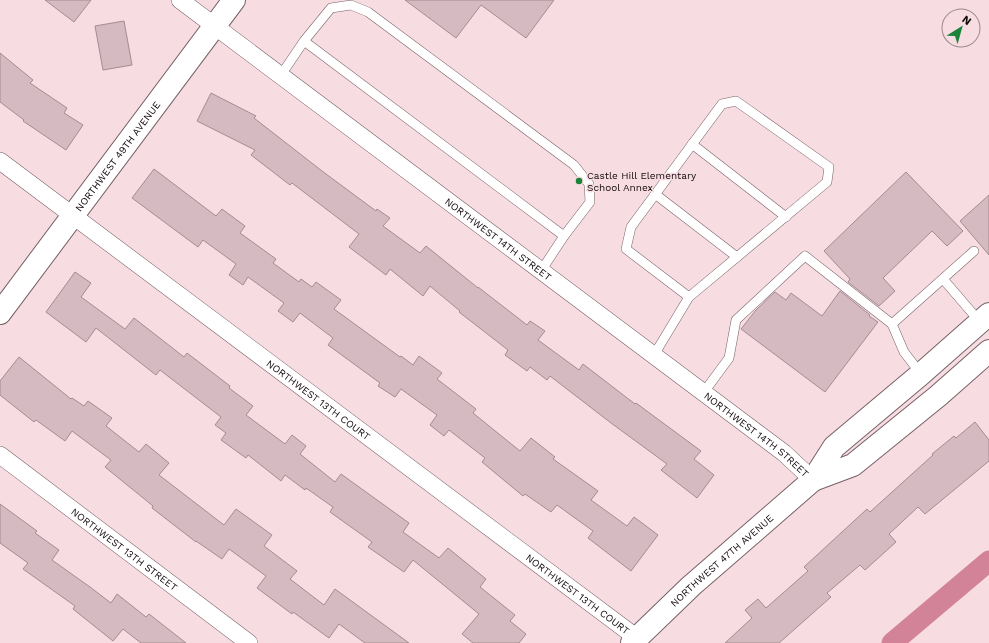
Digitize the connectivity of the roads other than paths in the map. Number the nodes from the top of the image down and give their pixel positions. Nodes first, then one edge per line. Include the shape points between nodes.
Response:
1 (180, 0) edge
2 (234, 0) edge
3 (214, 26) junction
4 (304, 41) junction
5 (280, 75) junction
6 (692, 144) junction
7 (0, 161) edge
8 (655, 194) junction
9 (73, 215) junction
10 (786, 216) junction
11 (564, 236) junction
12 (974, 251) dead end
13 (737, 258) junction
14 (542, 271) junction
15 (943, 279) junction
16 (689, 297) junction
17 (0, 313) edge
18 (984, 318) edge
19 (892, 324) junction
20 (989, 351) edge
21 (654, 355) junction
22 (921, 374) junction
23 (704, 392) junction
24 (938, 396) junction
25 (0, 454) edge
26 (814, 480) junction
27 (634, 641) edge
28 (249, 643) edge

1 - 3 street, NORTHWEST 14TH STREET
2 - 3 street, NORTHWEST 49TH AVENUE
3 - 5 street, NORTHWEST 14TH STREET
3 - 9 street, NORTHWEST 49TH AVENUE
4 - 5 lane
4 - 11 lane
4 - 11 lane via 331,8 351,5 368,12 574,165 589,184 590,202
5 - 14 street, NORTHWEST 14TH STREET
6 - 8 lane
6 - 10 lane
6 - 10 lane via 722,104 736,101 829,167 827,182
7 - 9 street, NORTHWEST 13TH COURT
8 - 13 lane
8 - 16 lane via 632,227 626,249
9 - 17 street, NORTHWEST 49TH AVENUE
9 - 27 street, NORTHWEST 13TH COURT
10 - 13 lane
11 - 14 lane
12 - 15 lane
13 - 16 lane
14 - 21 street, NORTHWEST 14TH STREET
15 - 18 lane
15 - 19 lane
16 - 21 lane
18 - 22 street, NORTHWEST 47TH AVENUE
19 - 22 lane via 904,352
19 - 23 lane via 805,256 736,320 729,358
20 - 24 street, NORTHWEST 47TH AVENUE
21 - 23 street, NORTHWEST 14TH STREET
22 - 24 street
22 - 26 street, NORTHWEST 47TH AVENUE via 834,447
23 - 26 street, NORTHWEST 14TH STREET via 784,452
24 - 26 street, NORTHWEST 47TH AVENUE via 852,466
25 - 28 street, NORTHWEST 13TH STREET
26 - 27 street, NORTHWEST 47TH AVENUE via 691,586

